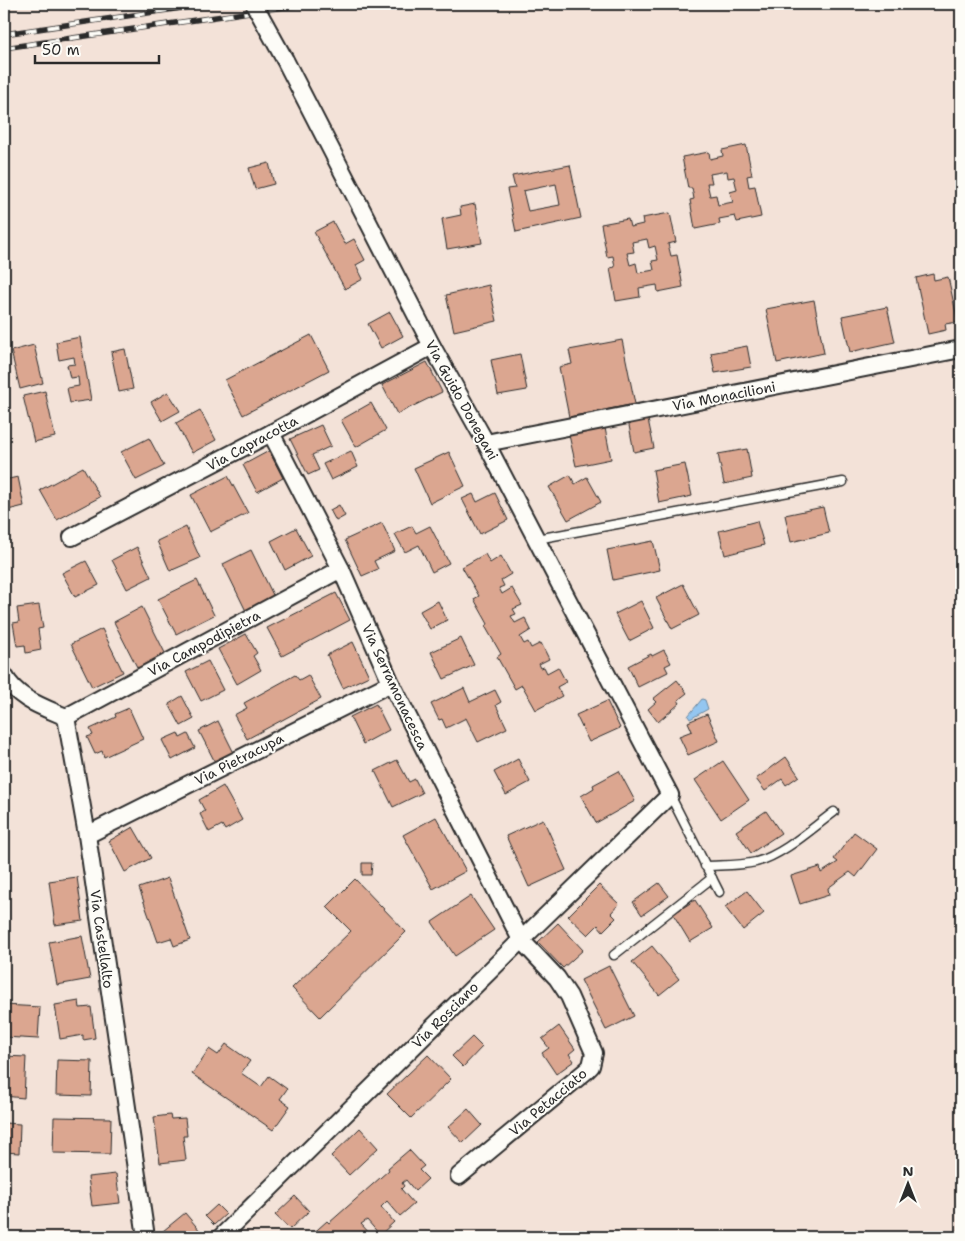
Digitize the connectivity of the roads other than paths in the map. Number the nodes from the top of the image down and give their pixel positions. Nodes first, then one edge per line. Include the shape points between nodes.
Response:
1 (254, 4) edge
2 (432, 346) junction
3 (961, 349) edge
4 (271, 433) junction
5 (486, 442) junction
6 (843, 482) dead end
7 (72, 537) dead end
8 (537, 539) junction
9 (341, 569) junction
10 (4, 675) edge
11 (391, 683) junction
12 (66, 717) junction
13 (670, 795) junction
14 (834, 812) dead end
15 (87, 835) junction
16 (705, 866) junction
17 (712, 878) junction
18 (719, 892) dead end
19 (521, 940) junction
20 (614, 955) dead end
21 (458, 1176) dead end
22 (146, 1237) edge
23 (221, 1237) edge

1 - 2 street, Via Guido Donegani, bridge
2 - 4 street, Via Capracotta
2 - 5 street, Via Guido Donegani
3 - 5 street, Via Monacilioni
4 - 7 street, Via Capracotta
4 - 9 street, Via Serramonacesca
5 - 8 street, Via Guido Donegani
6 - 8 lane
8 - 13 street, Via Guido Donegani
9 - 11 street, Via Serramonacesca
9 - 12 street, Via Campodipietra
10 - 12 street via 26,699
11 - 15 street, Via Pietracupa
11 - 19 street, Via Serramonacesca
12 - 15 street, Via Castellalto
13 - 16 lane
13 - 19 street, Via Rosciano
14 - 16 lane via 768,858 740,865
15 - 22 street, Via Castellalto
16 - 17 lane
17 - 18 lane
17 - 20 lane
19 - 21 street, Via Petacciato via 557,978 569,996 592,1046 593,1060 586,1071
19 - 23 street, Via Rosciano

